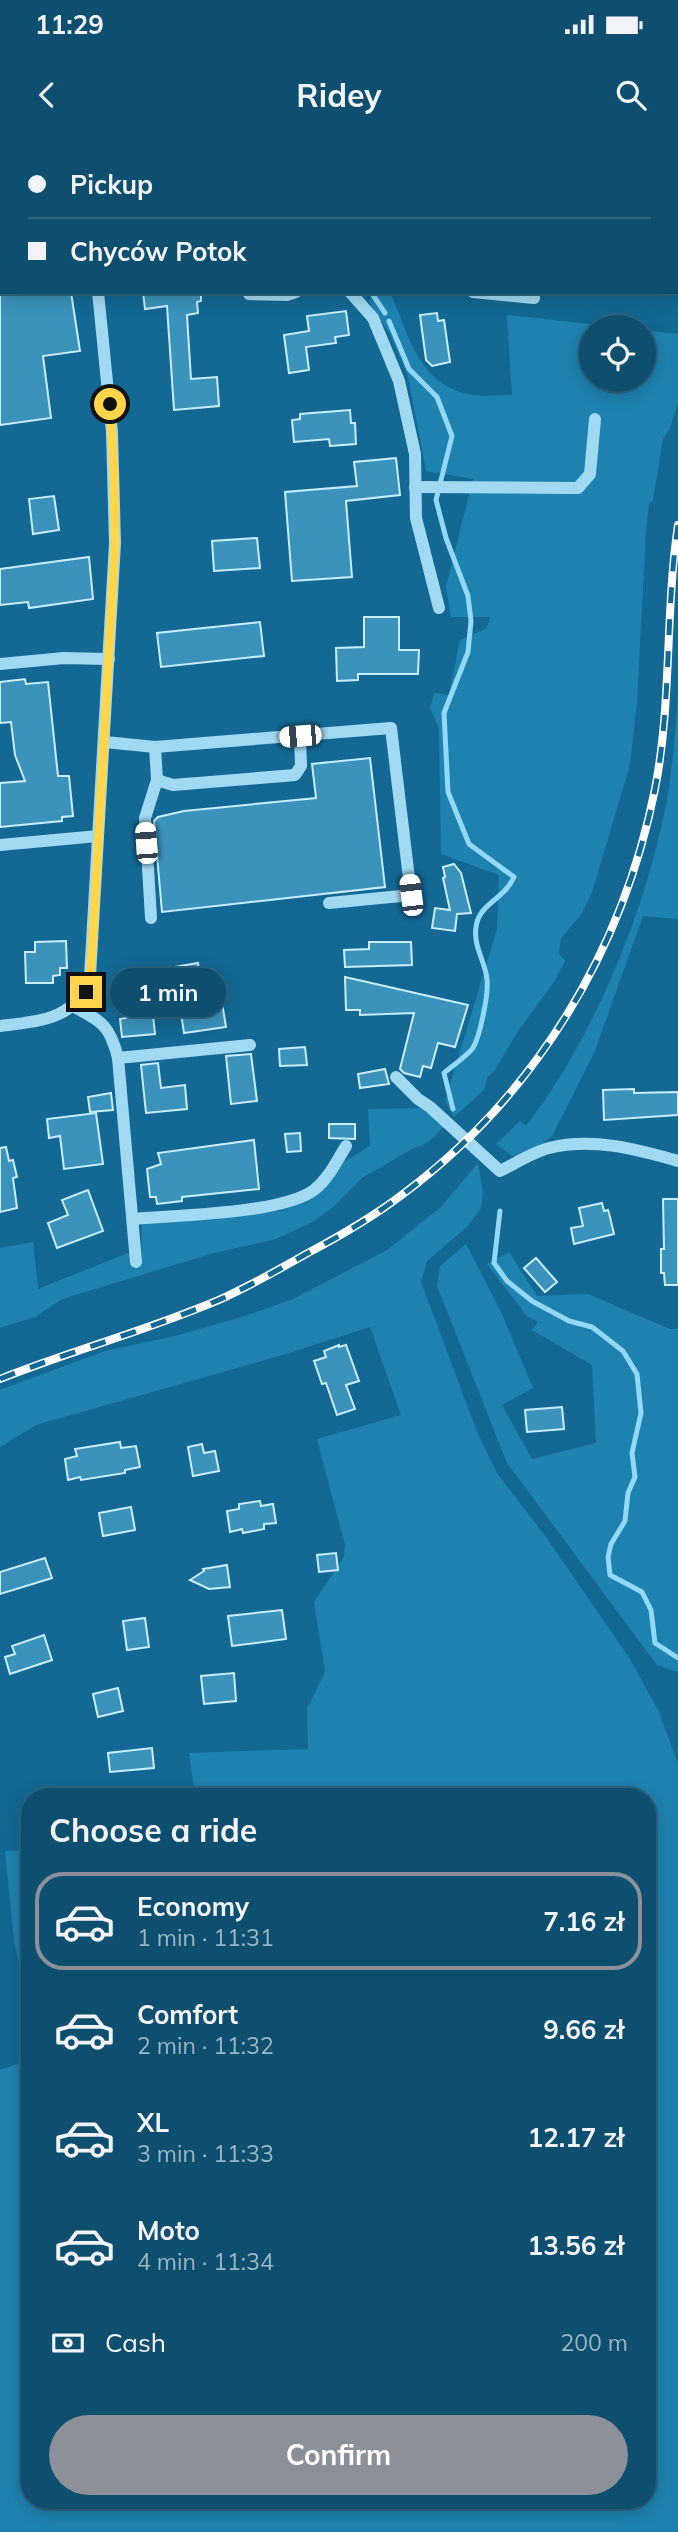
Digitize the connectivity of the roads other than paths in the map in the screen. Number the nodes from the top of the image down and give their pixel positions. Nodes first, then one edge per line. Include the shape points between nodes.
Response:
1 (99, 294) edge
2 (249, 294) dead end
3 (290, 294) edge
4 (352, 294) edge
5 (493, 294) edge
6 (534, 298) dead end
7 (595, 419) dead end
8 (420, 487) junction
9 (439, 608) dead end
10 (109, 659) junction
11 (0, 664) edge
12 (300, 736) junction
13 (105, 742) junction
14 (155, 747) junction
15 (157, 780) junction
16 (98, 836) junction
17 (0, 845) edge
18 (329, 902) dead end
19 (151, 918) dead end
20 (74, 1007) junction
21 (0, 1026) edge
22 (250, 1045) dead end
23 (118, 1058) junction
24 (396, 1077) dead end
25 (346, 1146) dead end
26 (678, 1161) edge
27 (133, 1219) junction
28 (136, 1262) dead end

1 - 10 street via 114,473
2 - 3 street
4 - 8 street via 373,318 399,381
5 - 6 street
7 - 8 street via 590,474 578,488
8 - 9 street via 416,518
10 - 11 street
10 - 13 street
12 - 14 street
12 - 15 street via 301,766 295,775 173,785
12 - 18 street via 391,729 411,895
13 - 14 street
13 - 16 street
14 - 15 street
15 - 19 street via 145,818
16 - 17 street
16 - 20 street via 90,976 86,992
20 - 21 street via 41,1020
20 - 23 street via 100,1020 112,1036
22 - 23 street
23 - 27 street
24 - 26 street via 500,1171 547,1148 574,1143 608,1145
25 - 27 street via 313,1190 277,1206
27 - 28 street

